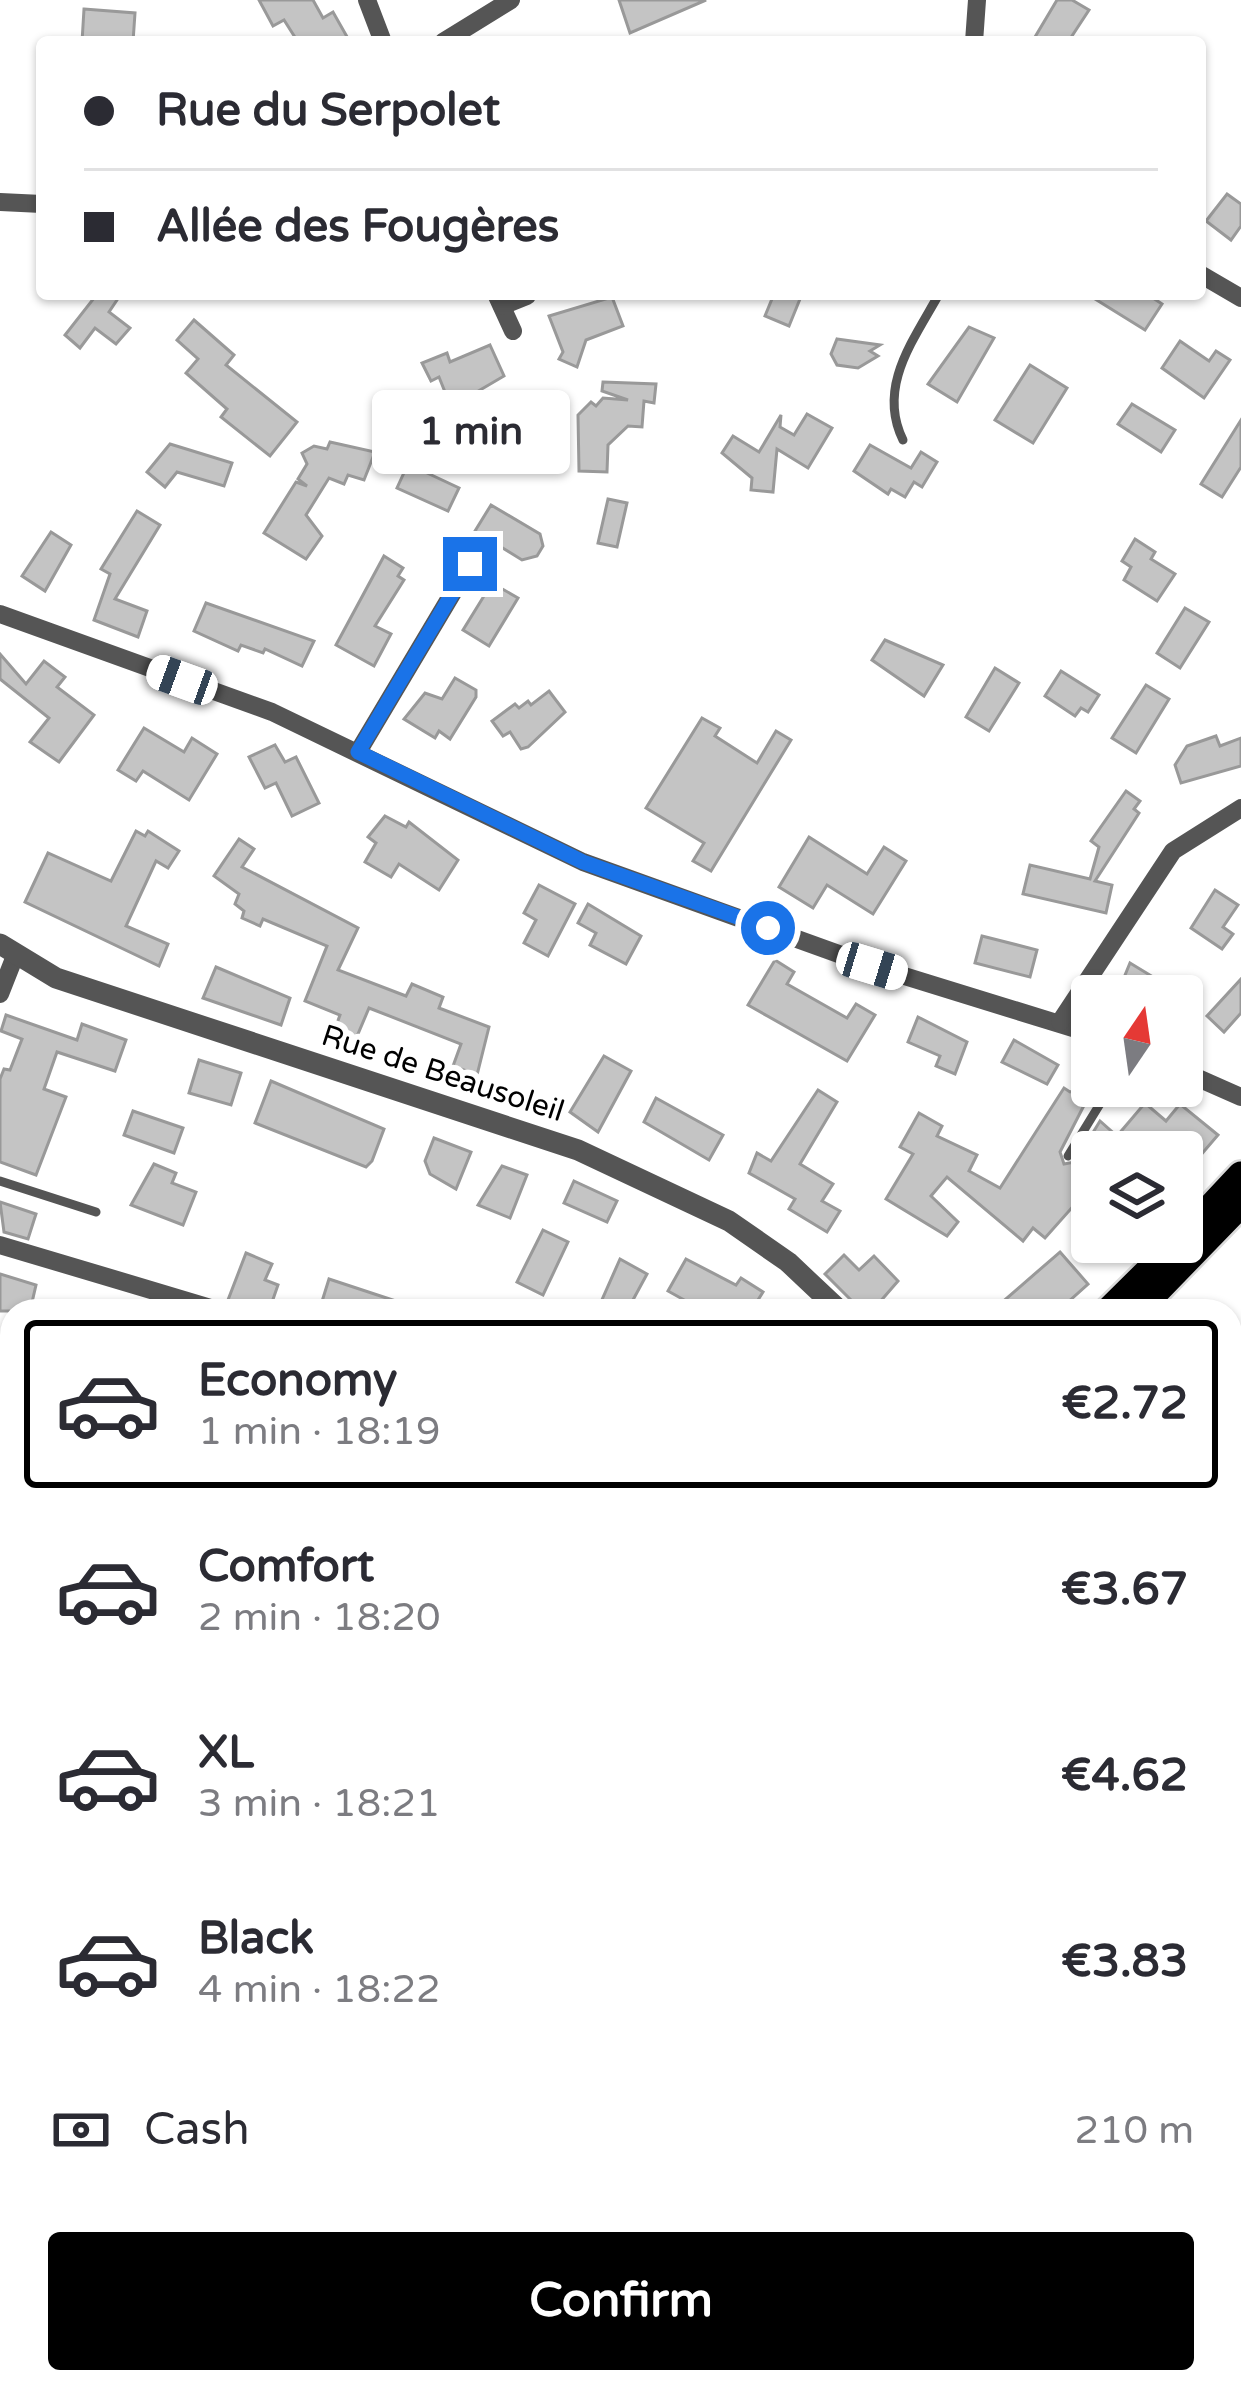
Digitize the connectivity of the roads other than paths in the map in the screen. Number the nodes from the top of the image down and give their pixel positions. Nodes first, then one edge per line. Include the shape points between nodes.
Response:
1 (367, 0) edge
2 (511, 0) edge
3 (977, 0) edge
4 (381, 36) edge
5 (453, 36) edge
6 (974, 36) edge
7 (0, 202) edge
8 (36, 204) edge
9 (1206, 278) edge
10 (1241, 298) edge
11 (499, 300) edge
12 (936, 300) edge
13 (513, 331) dead end
14 (903, 440) dead end
15 (439, 567) dead end
16 (0, 614) edge
17 (358, 752) junction
18 (1241, 808) edge
19 (8, 950) edge
20 (0, 994) edge
21 (1060, 1022) junction
22 (1071, 1026) edge
23 (1203, 1080) edge
24 (1241, 1096) edge
25 (1098, 1107) edge
26 (1068, 1156) dead end
27 (1241, 1175) edge
28 (0, 1181) edge
29 (1241, 1189) edge
30 (1241, 1204) edge
31 (96, 1212) dead end
32 (1203, 1216) edge
33 (1203, 1230) edge
34 (0, 1245) edge
35 (1158, 1263) edge
36 (1160, 1263) edge
37 (181, 1299) edge
38 (827, 1299) edge
39 (1120, 1299) edge
40 (1131, 1299) edge
41 (1149, 1299) edge

1 - 4 street
2 - 5 street
3 - 6 street
7 - 8 street
9 - 10 street
11 - 13 street
12 - 14 lane via 898,368 891,416
15 - 17 street via 465,572
16 - 17 street via 272,712
17 - 21 street via 583,862 872,966
18 - 21 street via 1173,851
19 - 20 street
19 - 38 street, Rue de Beausoleil via 56,978 578,1150 729,1221
21 - 22 street
23 - 24 street
25 - 26 lane
27 - 32 main road
28 - 31 lane
29 - 33 main road
30 - 41 main road
34 - 37 street
35 - 39 main road
36 - 40 street

